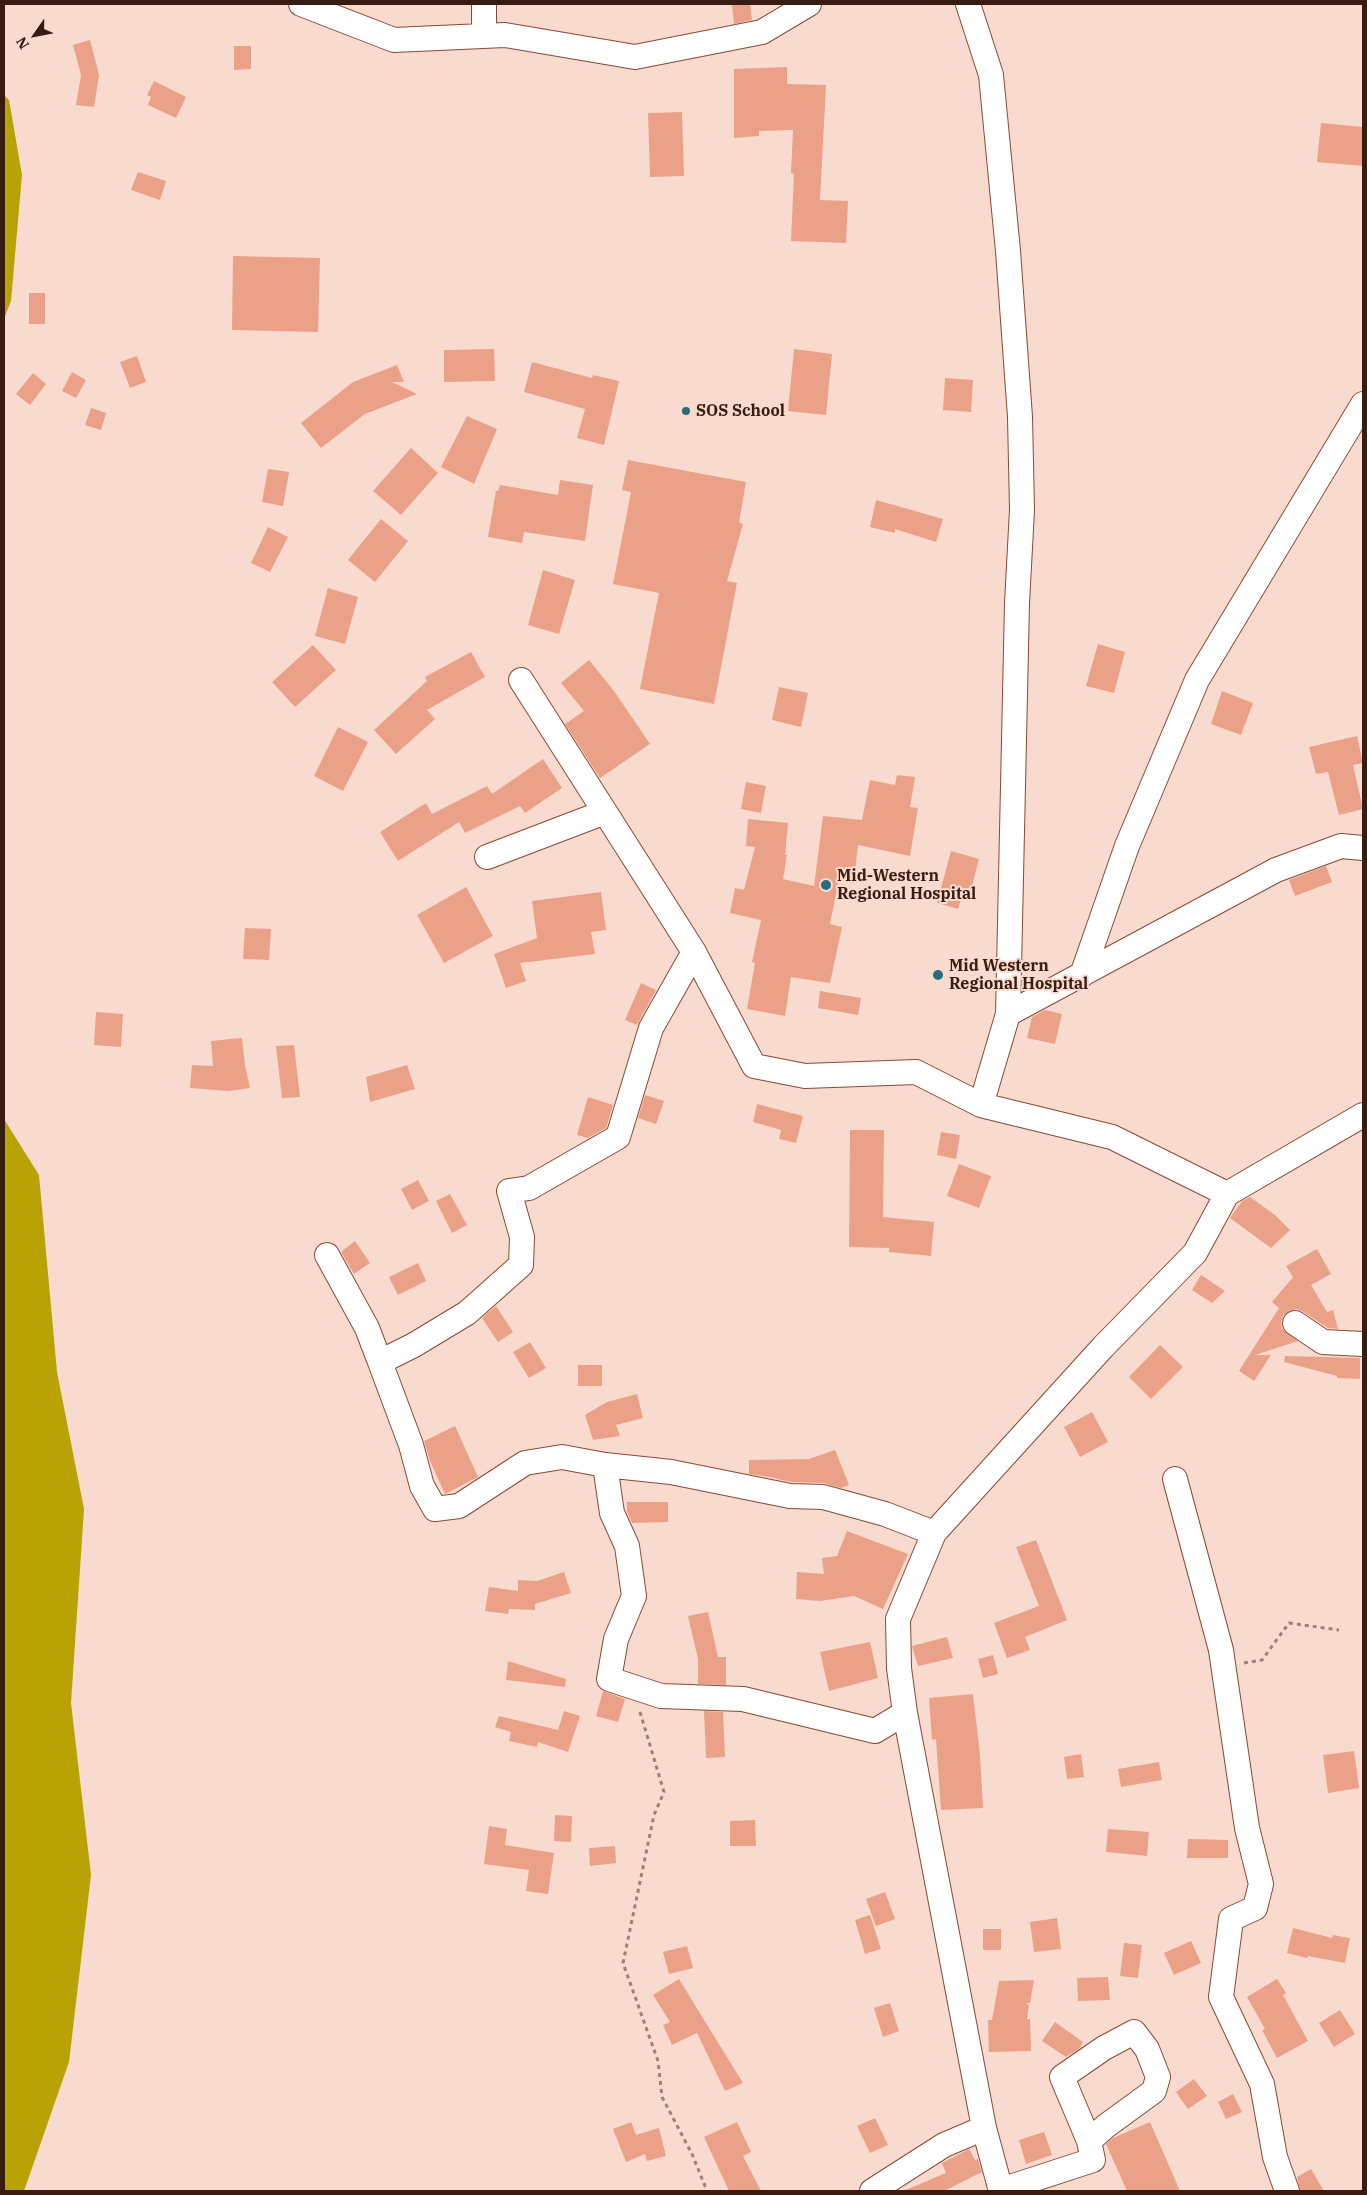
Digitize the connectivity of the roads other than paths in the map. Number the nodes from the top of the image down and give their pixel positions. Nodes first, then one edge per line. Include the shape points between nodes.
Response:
1 (302, 4) edge
2 (484, 4) edge
3 (809, 4) edge
4 (968, 4) edge
5 (484, 36) junction
6 (1363, 404) edge
7 (521, 680) dead end
8 (605, 812) junction
9 (1363, 848) edge
10 (487, 857) dead end
11 (694, 952) junction
12 (1082, 975) junction
13 (1008, 1014) junction
14 (981, 1105) junction
15 (1363, 1114) edge
16 (1227, 1194) junction
17 (327, 1255) dead end
18 (1295, 1323) dead end
19 (1363, 1344) edge
20 (380, 1362) junction
21 (605, 1465) junction
22 (1175, 1479) dead end
23 (934, 1533) junction
24 (906, 1713) junction
25 (984, 2128) junction
26 (1089, 2141) junction
27 (872, 2191) edge
28 (1001, 2191) edge
29 (1287, 2191) edge

1 - 5 street via 394,40
2 - 5 street
3 - 5 street via 762,32 635,57 506,35
4 - 13 street via 991,75 1020,417 1022,510
6 - 12 street via 1197,680 1127,846
7 - 8 street
8 - 10 street
8 - 11 street
9 - 12 street via 1342,846 1276,870
11 - 14 street via 754,1066 805,1076 916,1072
11 - 20 street via 651,1028 618,1137 529,1188 509,1191 522,1237 521,1265 467,1312
12 - 13 street
13 - 14 street
14 - 16 street via 1112,1137
15 - 16 street
16 - 23 street via 1195,1254 1103,1347
17 - 20 street via 367,1328
18 - 19 street via 1323,1342
20 - 21 street via 411,1445 422,1486 435,1509 459,1506 525,1463 562,1457
21 - 23 street via 671,1472 790,1496 823,1497 885,1514
21 - 24 street via 612,1513 627,1546 634,1596 616,1639 609,1679 661,1696 743,1700 875,1731
22 - 29 street via 1221,1650 1247,1828 1261,1884 1255,1908 1231,1920 1221,1997 1262,2084 1275,2156
23 - 24 street via 898,1619 899,1668
24 - 25 street
25 - 27 street via 944,2145
25 - 28 street
26 - 26 street via 1154,2091 1158,2078 1147,2049 1134,2032 1097,2052 1062,2077
26 - 28 street via 1094,2160

